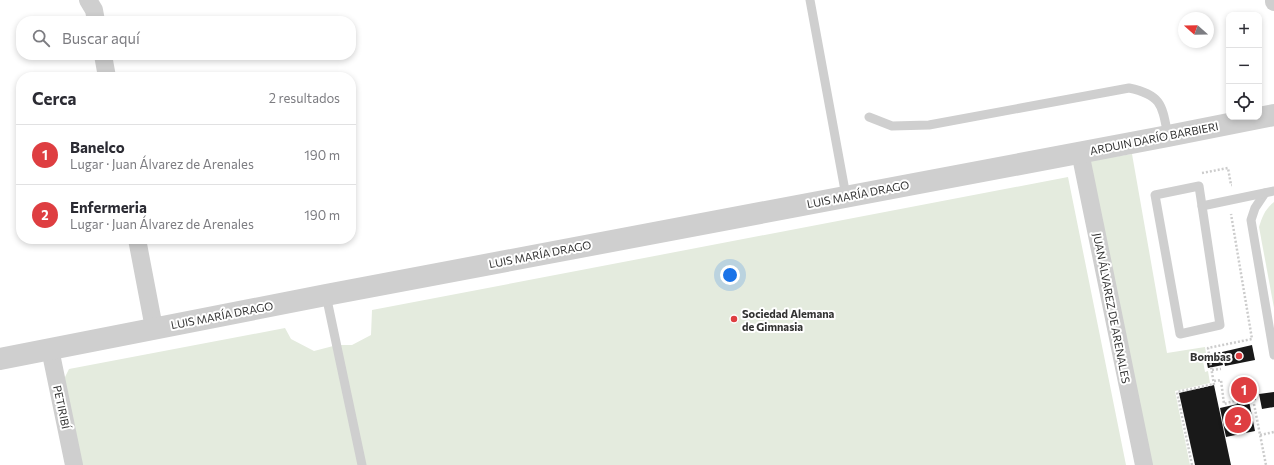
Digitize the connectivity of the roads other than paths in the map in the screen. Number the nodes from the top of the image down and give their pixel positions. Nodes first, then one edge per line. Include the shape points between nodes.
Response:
1 (88, 0) edge
2 (810, 0) edge
3 (95, 16) edge
4 (103, 60) edge
5 (106, 72) edge
6 (1274, 114) edge
7 (869, 117) dead end
8 (1168, 136) junction
9 (1080, 152) junction
10 (1269, 192) edge
11 (846, 196) junction
12 (1202, 206) junction
13 (138, 244) edge
14 (326, 295) junction
15 (154, 328) junction
16 (1273, 340) edge
17 (50, 349) junction
18 (1274, 355) edge
19 (0, 359) edge
20 (74, 465) edge
21 (362, 465) edge
22 (1144, 465) edge

1 - 3 street
2 - 11 lane
4 - 5 street
6 - 8 street, ARDUIN DARÍO BARBIERI
7 - 8 lane via 892,126 929,125 1129,88 1144,92 1157,100 1163,111
8 - 9 street, ARDUIN DARÍO BARBIERI
9 - 11 street, LUIS MARÍA DRAGO
9 - 22 street, JUAN ÁLVAREZ DE ARENALES
10 - 12 lane
10 - 16 lane via 1255,208 1251,220
11 - 14 street, LUIS MARÍA DRAGO
12 - 12 lane via 1199,186 1155,195 1180,334 1220,325
13 - 15 street
14 - 15 street, LUIS MARÍA DRAGO
14 - 21 lane
15 - 17 street, LUIS MARÍA DRAGO
16 - 18 lane
17 - 19 street, LUIS MARÍA DRAGO
17 - 20 street, PETIRIBÍ

